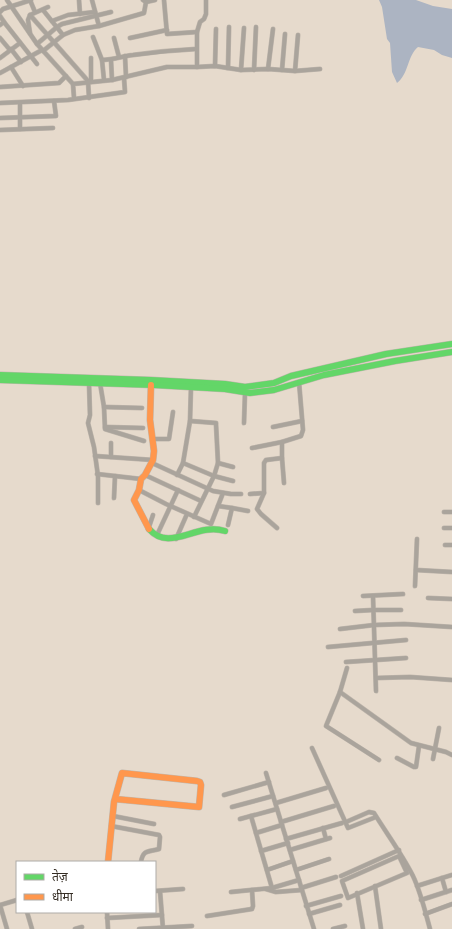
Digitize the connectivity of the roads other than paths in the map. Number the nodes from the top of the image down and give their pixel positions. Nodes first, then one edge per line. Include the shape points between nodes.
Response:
1 (7, 0) edge
2 (31, 0) edge
3 (79, 0) edge
4 (92, 0) edge
5 (155, 0) edge
6 (164, 0) edge
7 (206, 0) edge
8 (145, 1) edge
9 (11, 6) junction
10 (0, 12) edge
11 (35, 12) junction
12 (95, 12) junction
13 (111, 12) dead end
14 (80, 14) junction
15 (30, 15) junction
16 (0, 16) edge
17 (96, 17) junction
18 (52, 21) junction
19 (2, 23) edge
20 (99, 26) junction
21 (57, 27) junction
22 (256, 27) dead end
23 (229, 28) dead end
24 (244, 28) dead end
25 (216, 29) dead end
26 (273, 29) dead end
27 (167, 30) junction
28 (198, 32) junction
29 (285, 34) dead end
30 (31, 35) junction
31 (47, 35) junction
32 (63, 35) junction
33 (298, 35) dead end
34 (93, 37) dead end
35 (114, 38) dead end
36 (130, 38) dead end
37 (0, 40) edge
38 (53, 42) junction
39 (20, 43) junction
40 (37, 44) junction
41 (196, 49) junction
42 (10, 50) junction
43 (43, 50) junction
44 (31, 56) junction
45 (125, 56) junction
46 (119, 57) junction
47 (0, 58) edge
48 (91, 58) dead end
49 (102, 60) junction
50 (111, 60) junction
51 (21, 62) junction
52 (37, 64) dead end
53 (215, 66) junction
54 (11, 67) junction
55 (197, 67) junction
56 (228, 68) junction
57 (268, 69) junction
58 (320, 69) dead end
59 (241, 70) junction
60 (254, 70) junction
61 (282, 70) junction
62 (295, 71) junction
63 (0, 73) edge
64 (66, 76) junction
65 (125, 77) junction
66 (104, 80) junction
67 (112, 80) junction
68 (89, 81) junction
69 (73, 84) junction
70 (23, 86) junction
71 (0, 87) edge
72 (74, 98) junction
73 (89, 98) junction
74 (54, 101) junction
75 (0, 103) edge
76 (20, 103) junction
77 (20, 117) junction
78 (0, 118) edge
79 (53, 128) dead end
80 (20, 129) junction
81 (0, 130) edge
82 (452, 344) edge
83 (452, 352) edge
84 (0, 375) edge
85 (0, 380) edge
86 (299, 382) junction
87 (89, 383) junction
88 (100, 383) junction
89 (178, 384) junction
90 (151, 385) junction
91 (191, 387) junction
92 (245, 393) junction
93 (104, 407) junction
94 (142, 408) dead end
95 (173, 412) dead end
96 (190, 421) junction
97 (302, 421) junction
98 (244, 423) dead end
99 (105, 427) junction
100 (273, 427) dead end
101 (143, 428) dead end
102 (152, 439) junction
103 (144, 441) dead end
104 (282, 442) junction
105 (111, 443) dead end
106 (252, 448) dead end
107 (95, 456) junction
108 (111, 457) junction
109 (282, 458) junction
110 (152, 462) junction
111 (183, 463) junction
112 (218, 463) junction
113 (233, 467) dead end
114 (98, 474) junction
115 (177, 475) junction
116 (115, 476) junction
117 (214, 476) junction
118 (143, 477) junction
119 (233, 481) dead end
120 (284, 483) dead end
121 (207, 489) junction
122 (139, 490) junction
123 (178, 490) junction
124 (223, 493) junction
125 (264, 493) junction
126 (242, 494) dead end
127 (250, 494) dead end
128 (114, 498) dead end
129 (201, 501) junction
130 (98, 504) dead end
131 (218, 506) junction
132 (171, 507) junction
133 (232, 508) junction
134 (248, 511) dead end
135 (444, 512) dead end
136 (452, 512) edge
137 (187, 514) junction
138 (153, 515) dead end
139 (194, 517) junction
140 (148, 527) junction
141 (227, 528) joint
142 (277, 528) dead end
143 (444, 528) dead end
144 (452, 528) edge
145 (157, 535) junction
146 (176, 539) junction
147 (417, 539) dead end
148 (445, 545) dead end
149 (452, 545) edge
150 (416, 570) junction
151 (452, 572) edge
152 (415, 586) dead end
153 (403, 594) dead end
154 (363, 596) dead end
155 (372, 596) junction
156 (428, 598) dead end
157 (452, 599) edge
158 (373, 610) junction
159 (401, 610) dead end
160 (355, 611) dead end
161 (374, 625) junction
162 (452, 626) edge
163 (340, 629) dead end
164 (406, 640) dead end
165 (374, 642) junction
166 (328, 647) dead end
167 (406, 658) dead end
168 (375, 660) junction
169 (346, 662) dead end
170 (348, 668) dead end
171 (376, 678) junction
172 (452, 680) edge
173 (376, 691) dead end
174 (340, 692) junction
175 (439, 728) dead end
176 (419, 746) junction
177 (312, 748) dead end
178 (435, 749) junction
179 (452, 755) edge
180 (397, 758) dead end
181 (433, 759) dead end
182 (379, 760) dead end
183 (266, 773) dead end
184 (269, 782) junction
185 (326, 788) dead end
186 (224, 795) dead end
187 (273, 796) junction
188 (115, 799) junction
189 (276, 803) junction
190 (334, 806) dead end
191 (232, 808) dead end
192 (277, 809) junction
193 (113, 816) junction
194 (251, 816) junction
195 (376, 817) junction
196 (240, 819) dead end
197 (344, 822) junction
198 (148, 823) junction
199 (154, 824) dead end
200 (282, 824) junction
201 (111, 826) junction
202 (323, 828) junction
203 (147, 832) junction
204 (256, 834) junction
205 (287, 841) junction
206 (290, 850) junction
207 (398, 850) junction
208 (261, 851) junction
209 (329, 859) dead end
210 (108, 861) edge
211 (141, 861) edge
212 (293, 861) junction
213 (266, 870) junction
214 (296, 870) junction
215 (452, 875) edge
216 (442, 878) junction
217 (299, 880) junction
218 (375, 886) junction
219 (417, 886) junction
220 (272, 888) junction
221 (183, 889) dead end
222 (266, 889) junction
223 (302, 889) junction
224 (252, 890) junction
225 (452, 890) edge
226 (156, 891) edge
227 (160, 891) junction
228 (231, 892) dead end
229 (446, 892) junction
230 (357, 893) junction
231 (341, 896) dead end
232 (16, 900) edge
233 (421, 900) junction
234 (452, 904) edge
235 (0, 905) edge
236 (340, 905) dead end
237 (306, 906) junction
238 (27, 913) edge
239 (107, 913) edge
240 (309, 914) junction
241 (425, 914) junction
242 (162, 915) junction
243 (207, 916) dead end
244 (107, 918) junction
245 (192, 926) dead end
246 (345, 926) dead end
247 (82, 927) dead end
248 (162, 928) edge
249 (7, 929) edge
250 (32, 929) edge
251 (75, 929) edge
252 (108, 929) edge
253 (139, 929) edge
254 (314, 929) edge
255 (333, 929) edge
256 (363, 929) edge
257 (381, 929) edge
258 (430, 929) edge

1 - 9 street
2 - 9 street
2 - 11 street
3 - 14 street
4 - 12 street
5 - 8 street
6 - 27 street
7 - 28 street via 206,14 200,22
8 - 20 street via 144,13
9 - 10 street
9 - 30 street
11 - 15 street
11 - 18 street via 45,8
12 - 14 street
12 - 17 street
13 - 17 street
14 - 18 street
15 - 30 street via 28,20
15 - 31 street
16 - 19 street
17 - 20 street
17 - 21 street
18 - 21 street
19 - 39 street
20 - 32 street
21 - 31 street
21 - 32 street
22 - 60 street
23 - 56 street
24 - 59 street
25 - 53 street
26 - 57 street
27 - 28 street via 167,34
27 - 36 street
28 - 41 street
29 - 61 street
30 - 40 street
31 - 38 street
31 - 40 street
32 - 38 street
33 - 62 street
34 - 49 street
35 - 46 street
37 - 42 street
38 - 43 street
38 - 68 street
39 - 42 street
39 - 44 street
40 - 43 street
41 - 45 street
41 - 55 street
42 - 47 street
42 - 51 street
43 - 44 street
43 - 64 street
44 - 51 street
44 - 52 street
45 - 46 street
45 - 65 street
46 - 50 street
48 - 68 street
49 - 50 street
49 - 66 street
50 - 67 street
51 - 54 street
53 - 55 street
53 - 56 street
54 - 63 street
54 - 70 street
55 - 65 street via 167,67
56 - 59 street
57 - 60 street
57 - 61 street
58 - 62 street
59 - 60 street
61 - 62 street
64 - 69 street
64 - 70 street via 59,83
65 - 67 street
65 - 73 street via 125,92
66 - 67 street
66 - 68 street
68 - 69 street
68 - 73 street
69 - 72 street
70 - 71 street
72 - 73 street
72 - 74 street
74 - 76 street
74 - 77 street via 56,116
75 - 76 street
76 - 77 street
77 - 78 street
77 - 80 street
79 - 80 street
80 - 81 street
82 - 89 main road via 379,356 291,376 269,384 246,387 226,384
83 - 86 main road via 398,360
84 - 89 main road via 151,380
85 - 87 main road
86 - 92 main road via 261,392
86 - 97 street
87 - 88 main road
87 - 107 street via 88,424
88 - 90 main road
88 - 93 street
89 - 90 main road
89 - 91 main road
90 - 102 main road
91 - 92 main road
91 - 96 street
92 - 98 street
93 - 94 street
93 - 99 street
95 - 102 street via 169,439
96 - 111 street
96 - 112 street via 216,424
97 - 100 street
97 - 104 street via 301,436
99 - 101 street
99 - 103 street via 106,430
102 - 110 main road
104 - 106 street
104 - 109 street
105 - 108 street
107 - 108 street
107 - 114 street
108 - 110 street
109 - 120 street
109 - 125 street via 266,460 264,463
110 - 115 street
110 - 118 main road
111 - 115 street
111 - 117 street
112 - 113 street
112 - 117 street
114 - 116 street
114 - 130 street
115 - 121 street
116 - 118 street
116 - 128 street
117 - 119 street
117 - 121 street
118 - 122 main road
118 - 123 street
121 - 124 street
121 - 129 street
122 - 132 street
122 - 140 main road via 134,500
123 - 129 street
123 - 132 street
124 - 126 street
124 - 131 street
125 - 127 street
125 - 142 street via 257,509
129 - 139 street
131 - 133 street
131 - 139 street via 211,524
132 - 137 street
132 - 145 street
133 - 134 street
133 - 141 street
135 - 136 street
137 - 139 street
137 - 146 street
138 - 140 street
140 - 145 main road
141 - 146 main road via 206,529
143 - 144 street
145 - 146 main road
147 - 150 street
148 - 149 street
150 - 151 street
150 - 152 street
153 - 155 street
154 - 155 street
155 - 158 street
156 - 157 street
158 - 159 street
158 - 160 street
158 - 161 street
161 - 162 street
161 - 163 street
161 - 165 street
164 - 165 street
165 - 166 street
165 - 168 street
167 - 168 street
168 - 169 street
168 - 171 street
170 - 174 street
171 - 172 street
171 - 173 street
174 - 176 street via 411,743
174 - 182 street via 326,726
175 - 178 street
176 - 178 street
176 - 180 street via 416,767
177 - 197 street
178 - 179 street
178 - 181 street
183 - 184 street
184 - 186 street
184 - 187 street
185 - 189 street
187 - 189 street
187 - 191 street
188 - 188 main road via 199,807 201,785 197,781 122,773
188 - 193 main road
189 - 192 street
190 - 200 street
192 - 194 street
192 - 200 street
193 - 198 street
193 - 201 main road
194 - 196 street
194 - 204 street
195 - 197 street via 369,812
195 - 197 street via 349,828
195 - 207 street
197 - 202 street
198 - 199 street
198 - 203 street
200 - 204 street
200 - 205 street
201 - 203 street
201 - 210 main road
202 - 205 street
202 - 206 street via 328,838
203 - 211 street via 159,835 160,847 145,852
204 - 208 street
205 - 206 street
205 - 208 street
206 - 212 street
207 - 219 street
207 - 223 street
208 - 213 street
209 - 214 street
212 - 213 street
212 - 214 street
213 - 220 street
214 - 217 street
215 - 216 street
216 - 219 street
216 - 229 street
217 - 220 street
217 - 223 street
218 - 230 street
218 - 230 street via 407,872 399,856 342,881 348,898
218 - 257 street
219 - 233 street
220 - 222 street
221 - 227 street
222 - 223 street via 276,892
222 - 224 street
223 - 237 street
224 - 228 street
224 - 243 street via 252,909
225 - 229 street
226 - 227 street
227 - 242 street
229 - 233 street
230 - 256 street
231 - 237 street
232 - 235 street
233 - 241 street
234 - 241 street
235 - 249 street
236 - 240 street
237 - 240 street
238 - 250 street
239 - 244 street
240 - 254 street
241 - 258 street
242 - 244 street
242 - 248 street
244 - 252 street
245 - 248 street
246 - 255 street
247 - 251 street
248 - 253 street

